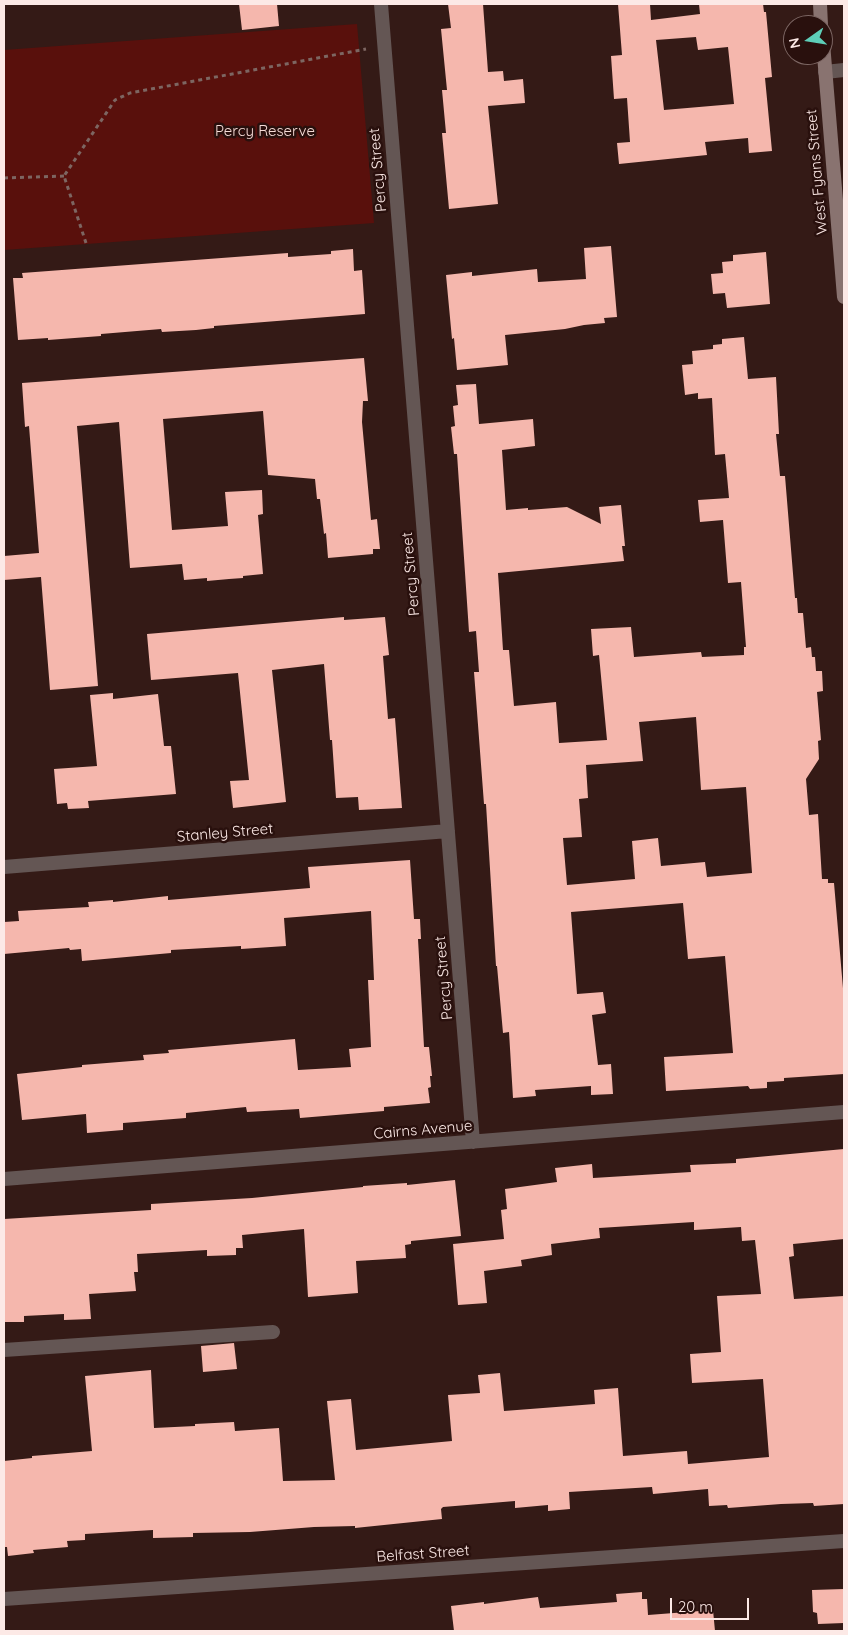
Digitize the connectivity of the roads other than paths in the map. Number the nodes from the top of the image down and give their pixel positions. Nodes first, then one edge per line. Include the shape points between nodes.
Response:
1 (380, 4) edge
2 (825, 65) edge
3 (844, 70) edge
4 (825, 72) junction
5 (844, 297) edge
6 (448, 831) junction
7 (4, 867) edge
8 (844, 1112) edge
9 (473, 1142) junction
10 (4, 1179) edge
11 (273, 1332) dead end
12 (4, 1350) edge
13 (844, 1542) edge
14 (4, 1599) edge

1 - 6 street, Percy Street
2 - 4 main road, West Fyans Street
3 - 4 street
4 - 5 main road, West Fyans Street
6 - 7 street, Stanley Street
6 - 9 street, Percy Street
8 - 9 street, Cairns Avenue
9 - 10 street, Cairns Avenue
11 - 12 street
13 - 14 street, Belfast Street

